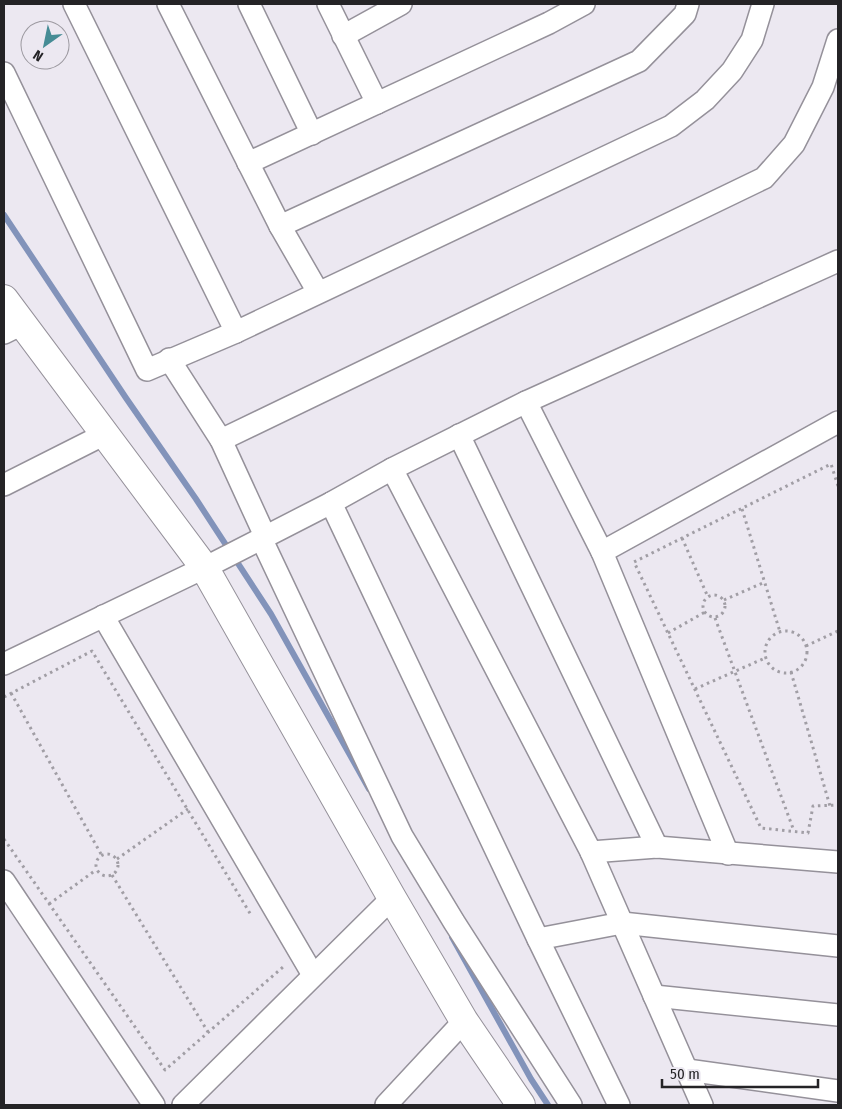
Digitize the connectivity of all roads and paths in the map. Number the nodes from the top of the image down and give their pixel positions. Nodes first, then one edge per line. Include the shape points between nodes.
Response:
1 (74, 4) edge
2 (168, 4) edge
3 (249, 4) edge
4 (328, 4) edge
5 (401, 4) edge
6 (584, 4) edge
7 (688, 4) edge
8 (763, 4) edge
9 (343, 36) junction
10 (838, 40) edge
11 (4, 73) edge
12 (377, 103) junction
13 (312, 134) junction
14 (248, 163) junction
15 (280, 226) junction
16 (838, 261) edge
17 (318, 292) junction
18 (4, 299) edge
19 (13, 328) edge
20 (236, 332) junction
21 (170, 359) junction
22 (526, 402) junction
23 (838, 422) edge
24 (105, 434) junction
25 (459, 436) junction
26 (221, 440) junction
27 (392, 469) junction
28 (4, 485) edge
29 (838, 486) edge
30 (332, 503) junction
31 (742, 509) junction
32 (261, 538) junction
33 (682, 538) junction
34 (602, 552) junction
35 (207, 566) junction
36 (765, 582) junction
37 (708, 597) junction
38 (724, 600) junction
39 (705, 612) junction
40 (102, 616) junction
41 (715, 618) junction
42 (838, 631) edge
43 (780, 632) junction
44 (668, 633) junction
45 (806, 646) junction
46 (765, 658) junction
47 (4, 664) edge
48 (735, 671) junction
49 (791, 672) junction
50 (695, 689) junction
51 (11, 693) junction
52 (4, 697) edge
53 (830, 806) junction
54 (838, 806) edge
55 (188, 809) junction
56 (794, 831) junction
57 (4, 839) edge
58 (657, 847) junction
59 (591, 852) junction
60 (101, 854) junction
61 (728, 854) junction
62 (117, 859) junction
63 (838, 862) edge
64 (96, 870) junction
65 (112, 875) junction
66 (4, 881) edge
67 (392, 898) junction
68 (49, 904) junction
69 (253, 917) dead end
70 (622, 923) junction
71 (538, 939) junction
72 (838, 946) edge
73 (278, 959) dead end
74 (314, 975) junction
75 (654, 996) junction
76 (838, 1015) edge
77 (464, 1021) junction
78 (208, 1032) junction
79 (686, 1070) junction
80 (838, 1091) edge
81 (154, 1105) edge
82 (183, 1105) edge
83 (386, 1105) edge
84 (521, 1105) edge
85 (570, 1105) edge
86 (619, 1105) edge
87 (702, 1105) edge

1 - 20 street
2 - 14 street
3 - 13 street
4 - 9 street
5 - 9 street
6 - 12 street via 549,24
7 - 15 street via 685,14 639,61
8 - 17 street via 752,40 732,70 705,100 671,126
9 - 12 street
10 - 26 street via 823,87 794,144 764,178
11 - 21 street via 147,370
12 - 13 street
13 - 14 street
14 - 15 street
15 - 17 street
16 - 22 street
17 - 20 street
18 - 19 street
19 - 24 street
20 - 21 street
21 - 26 street
22 - 25 street
22 - 34 street
23 - 34 street
24 - 28 street
24 - 35 street
25 - 27 street
25 - 58 street
26 - 32 street
27 - 30 street
27 - 59 street
29 - 31 path via 831,464
30 - 32 street
30 - 71 street
31 - 33 path
31 - 36 path
32 - 35 street
32 - 85 street via 402,836
33 - 37 path
33 - 44 path via 634,562
34 - 61 street
35 - 40 street
35 - 67 street
36 - 38 path
36 - 43 path
37 - 38 path via 713,594
37 - 39 path via 704,601
38 - 41 path via 725,611
39 - 41 path
39 - 44 path
40 - 47 street
40 - 74 street
41 - 48 path
42 - 45 path
43 - 45 path via 796,634
43 - 46 path via 768,642
44 - 50 path
45 - 49 path via 804,662
46 - 48 path
46 - 49 path via 775,670
48 - 50 path
48 - 56 path
49 - 53 path
50 - 56 path via 761,828
51 - 52 path
51 - 55 path via 92,651
51 - 60 path
53 - 54 path
53 - 56 path via 812,806 808,833
55 - 62 path
55 - 69 path
57 - 68 path
58 - 59 street
58 - 61 street
59 - 70 street
60 - 62 path via 107,853
60 - 64 path via 95,864
61 - 63 street
62 - 65 path via 117,871
64 - 65 path via 106,876
64 - 68 path
65 - 78 path
66 - 81 street
67 - 74 street
67 - 77 street
68 - 78 path via 165,1070
70 - 71 street
70 - 72 street
70 - 75 street
71 - 86 street
73 - 78 path via 282,967
74 - 82 street
75 - 76 street
75 - 79 street
77 - 83 street
77 - 84 street
79 - 80 street
79 - 87 street

